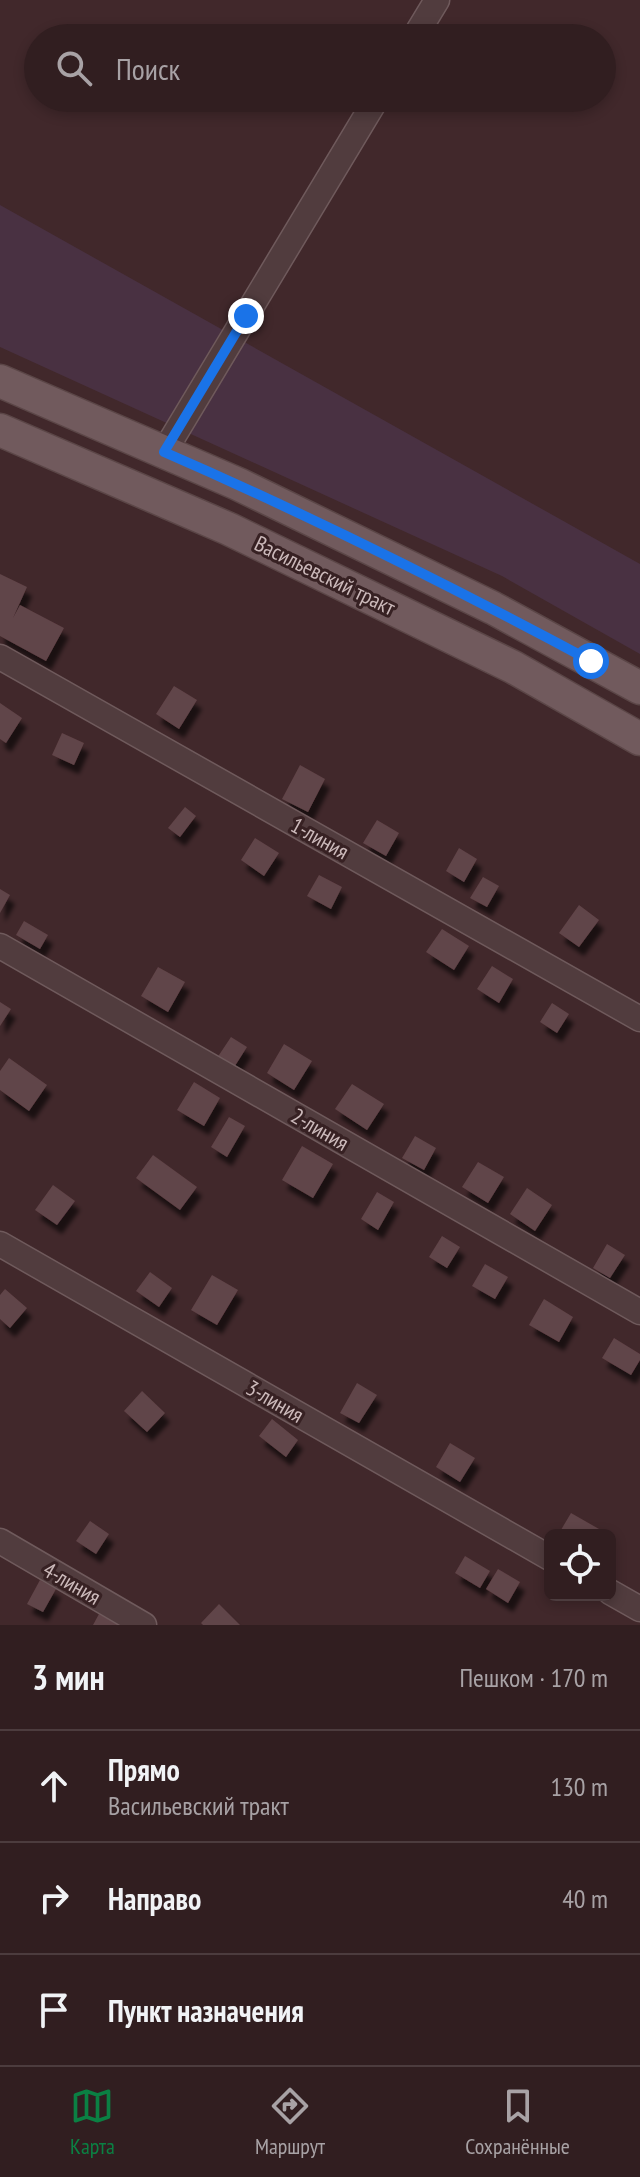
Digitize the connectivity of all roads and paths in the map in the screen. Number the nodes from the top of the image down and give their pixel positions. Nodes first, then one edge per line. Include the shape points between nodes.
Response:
1 (437, 0) edge
2 (422, 24) edge
3 (369, 112) edge
4 (0, 381) edge
5 (0, 430) edge
6 (164, 452) junction
7 (0, 657) edge
8 (640, 688) edge
9 (640, 739) edge
10 (0, 946) edge
11 (640, 1019) edge
12 (0, 1244) edge
13 (640, 1312) edge
14 (0, 1541) edge
15 (544, 1555) edge
16 (616, 1595) edge
17 (640, 1609) edge
18 (144, 1625) edge

1 - 2 street
3 - 6 street
4 - 6 main road, Васильевский тракт
5 - 9 main road, Васильевский тракт via 243,536 513,667
6 - 8 main road, Васильевский тракт via 493,608
7 - 11 street, 1-линия
10 - 13 street, 2-линия
12 - 15 street, 3-линия
14 - 18 street, 4-линия
16 - 17 street

